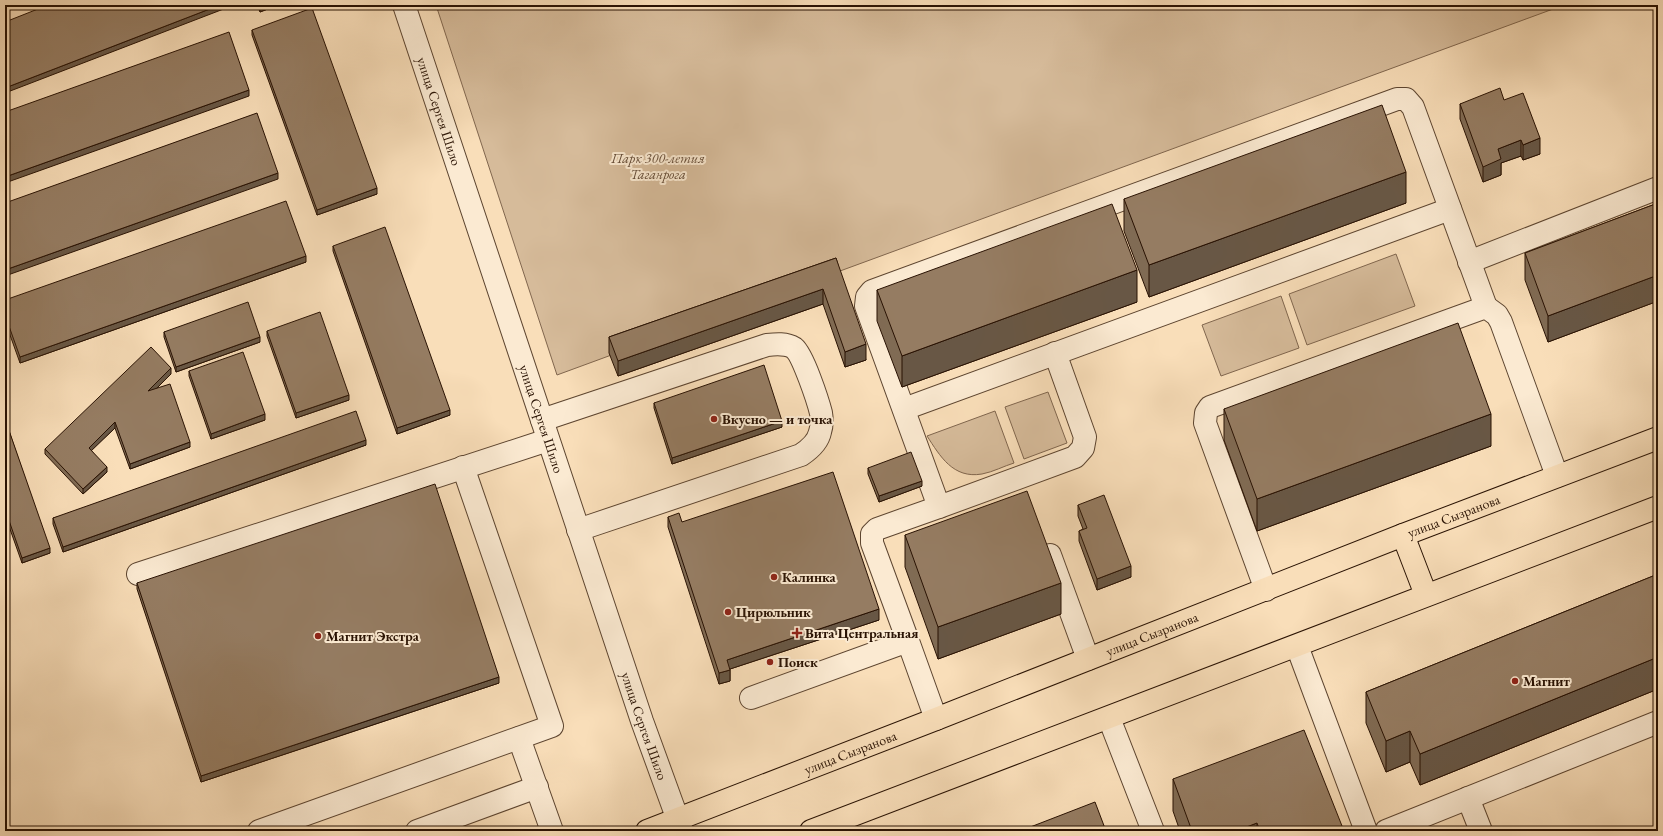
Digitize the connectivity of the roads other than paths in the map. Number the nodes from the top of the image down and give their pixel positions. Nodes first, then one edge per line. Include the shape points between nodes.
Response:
1 (404, 5) edge
2 (1658, 188) edge
3 (1450, 209) junction
4 (1469, 262) junction
5 (1486, 307) junction
6 (1055, 354) junction
7 (904, 409) junction
8 (545, 430) junction
9 (1658, 438) edge
10 (464, 468) junction
11 (1557, 476) junction
12 (1022, 477) junction
13 (1030, 499) edge
14 (939, 507) junction
15 (1658, 507) edge
16 (578, 530) junction
17 (1043, 535) edge
18 (1403, 535) junction
19 (138, 574) dead end
20 (1266, 590) junction
21 (1426, 595) junction
22 (908, 641) junction
23 (1297, 646) junction
24 (1088, 659) junction
25 (751, 698) dead end
26 (1109, 718) junction
27 (936, 719) junction
28 (1658, 722) edge
29 (519, 738) junction
30 (537, 787) junction
31 (1468, 798) junction
32 (680, 825) edge
33 (259, 831) edge
34 (417, 831) edge
35 (552, 831) edge
36 (647, 831) edge
37 (811, 831) edge
38 (1153, 831) edge
39 (1366, 831) edge
40 (1386, 831) edge
41 (1481, 831) edge

1 - 8 street, улица Сергея Шило
2 - 4 street
3 - 4 street
3 - 6 street
3 - 7 street via 1413,107 1406,99 1397,99 872,291 867,297 866,306
4 - 5 street
5 - 11 street via 1502,322
5 - 20 street via 1210,407 1206,413 1205,423
6 - 7 street
6 - 12 street via 1085,437 1084,448 1075,457
7 - 14 street
8 - 10 street
8 - 16 street, улица Сергея Шило
8 - 16 street via 755,349 777,344 793,347 802,357 821,419 820,432 814,445 801,455
9 - 11 main road, улица Сызранова
10 - 19 street
10 - 29 street via 552,726
11 - 18 main road, улица Сызранова
12 - 13 street
12 - 14 street
14 - 22 street via 877,529 872,534 872,543
15 - 21 main road
16 - 32 street, улица Сергея Шило
17 - 24 street
18 - 20 main road, улица Сызранова
18 - 21 main road
20 - 24 main road, улица Сызранова
21 - 23 main road
22 - 25 street
22 - 27 street
23 - 26 main road
23 - 39 street
24 - 27 main road, улица Сызранова
26 - 37 main road
26 - 38 street
27 - 32 main road, улица Сызранова
28 - 31 street
29 - 30 street
29 - 33 street
30 - 34 street
30 - 35 street
31 - 40 street
31 - 41 street
32 - 36 main road, улица Сызранова

